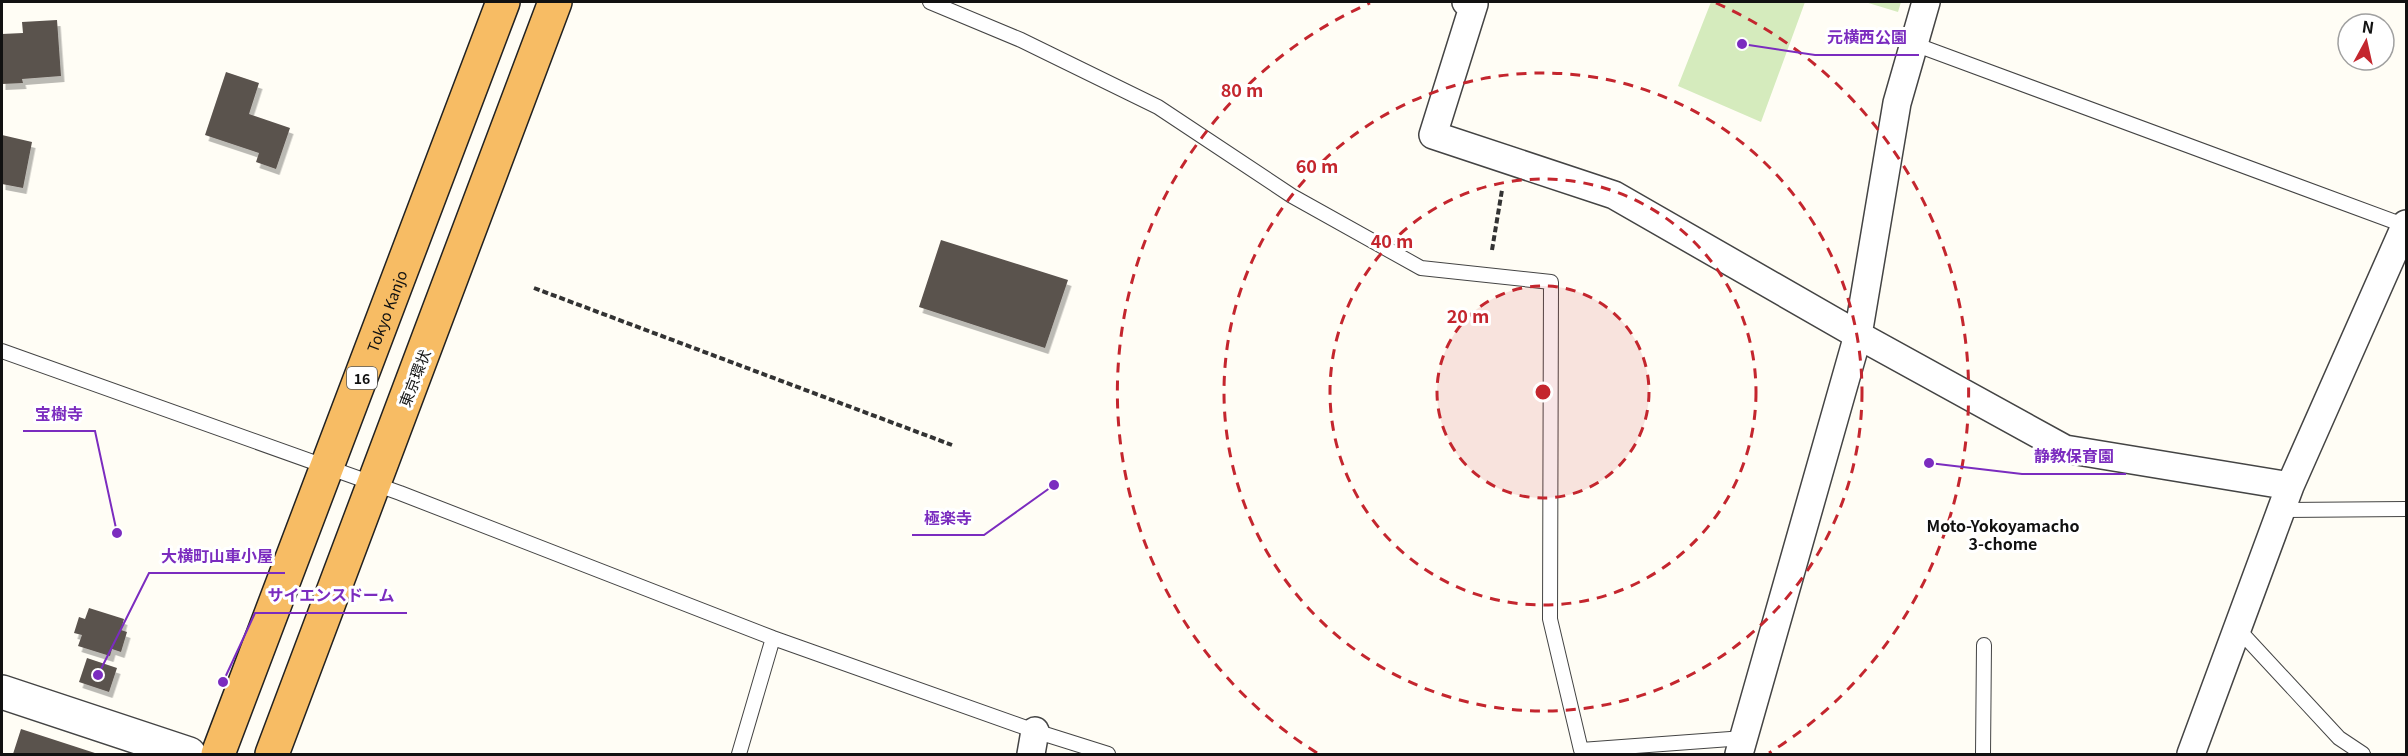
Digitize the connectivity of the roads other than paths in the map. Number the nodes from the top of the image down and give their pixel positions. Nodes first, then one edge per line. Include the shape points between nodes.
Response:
1 (503, 2) edge
2 (555, 2) edge
3 (930, 2) edge
4 (1466, 2) edge
5 (1926, 2) edge
6 (1914, 44) junction
7 (2406, 225) edge
8 (1858, 335) junction
9 (2, 351) edge
10 (327, 469) junction
11 (374, 484) junction
12 (2285, 498) junction
13 (2406, 509) edge
14 (2237, 628) junction
15 (773, 638) junction
16 (1984, 645) dead end
17 (2, 692) edge
18 (1033, 743) edge
19 (1742, 746) edge
20 (189, 754) edge
21 (218, 754) edge
22 (272, 754) edge
23 (739, 754) edge
24 (1108, 754) edge
25 (1983, 754) edge
26 (2191, 754) edge
27 (2363, 754) edge

1 - 10 highway, Tokyo Kanjo / 16
2 - 11 highway, 東京環状
3 - 19 lane via 1021,40 1158,107 1292,196 1421,268 1551,282 1550,620 1581,750
4 - 8 street via 1474,4 1433,135 1614,195
5 - 6 street
6 - 7 lane
6 - 8 street via 1898,103
7 - 12 street
8 - 12 street via 2065,449
8 - 19 street
9 - 10 lane
10 - 11 lane
10 - 21 highway, Tokyo Kanjo / 16
11 - 15 lane
11 - 22 highway, 東京環状
12 - 13 lane
12 - 14 street
14 - 26 street
14 - 27 lane via 2339,738
15 - 18 lane
15 - 23 lane
16 - 25 lane
17 - 20 street
18 - 24 lane

